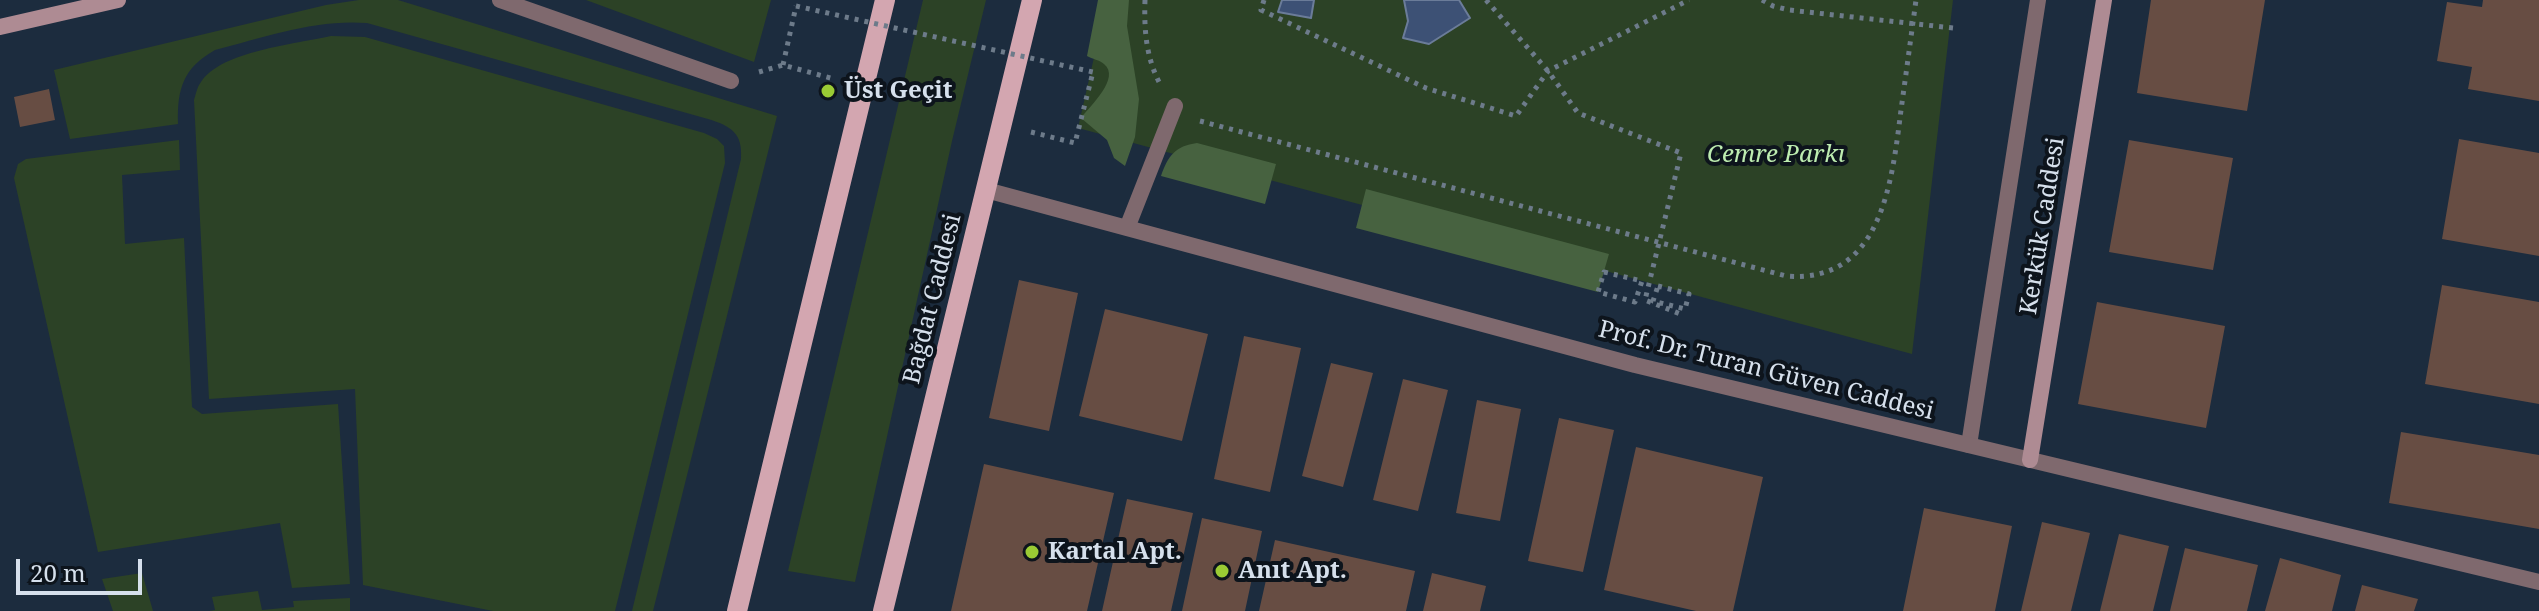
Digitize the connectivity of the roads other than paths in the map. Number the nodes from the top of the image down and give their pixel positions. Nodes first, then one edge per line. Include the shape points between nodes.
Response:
1 (118, 0) edge
2 (500, 0) edge
3 (885, 0) edge
4 (1032, 0) edge
5 (2038, 0) edge
6 (2104, 0) edge
7 (0, 27) edge
8 (731, 81) dead end
9 (1175, 106) road end
10 (986, 190) junction
11 (1127, 228) junction
12 (1969, 445) junction
13 (2030, 460) junction
14 (2539, 582) edge
15 (737, 611) edge
16 (883, 611) edge

1 - 7 street
2 - 8 street
3 - 15 main road
4 - 10 main road, Bağdat Caddesi
5 - 12 street, Kerkük Caddesi
6 - 13 street, Kerkük Caddesi
9 - 11 street
10 - 11 street, Prof. Dr. Turan Güven Caddesi
10 - 16 main road, Bağdat Caddesi
11 - 12 street, Prof. Dr. Turan Güven Caddesi via 1635,365
12 - 13 street, Prof. Dr. Turan Güven Caddesi
13 - 14 street, Prof. Dr. Turan Güven Caddesi

